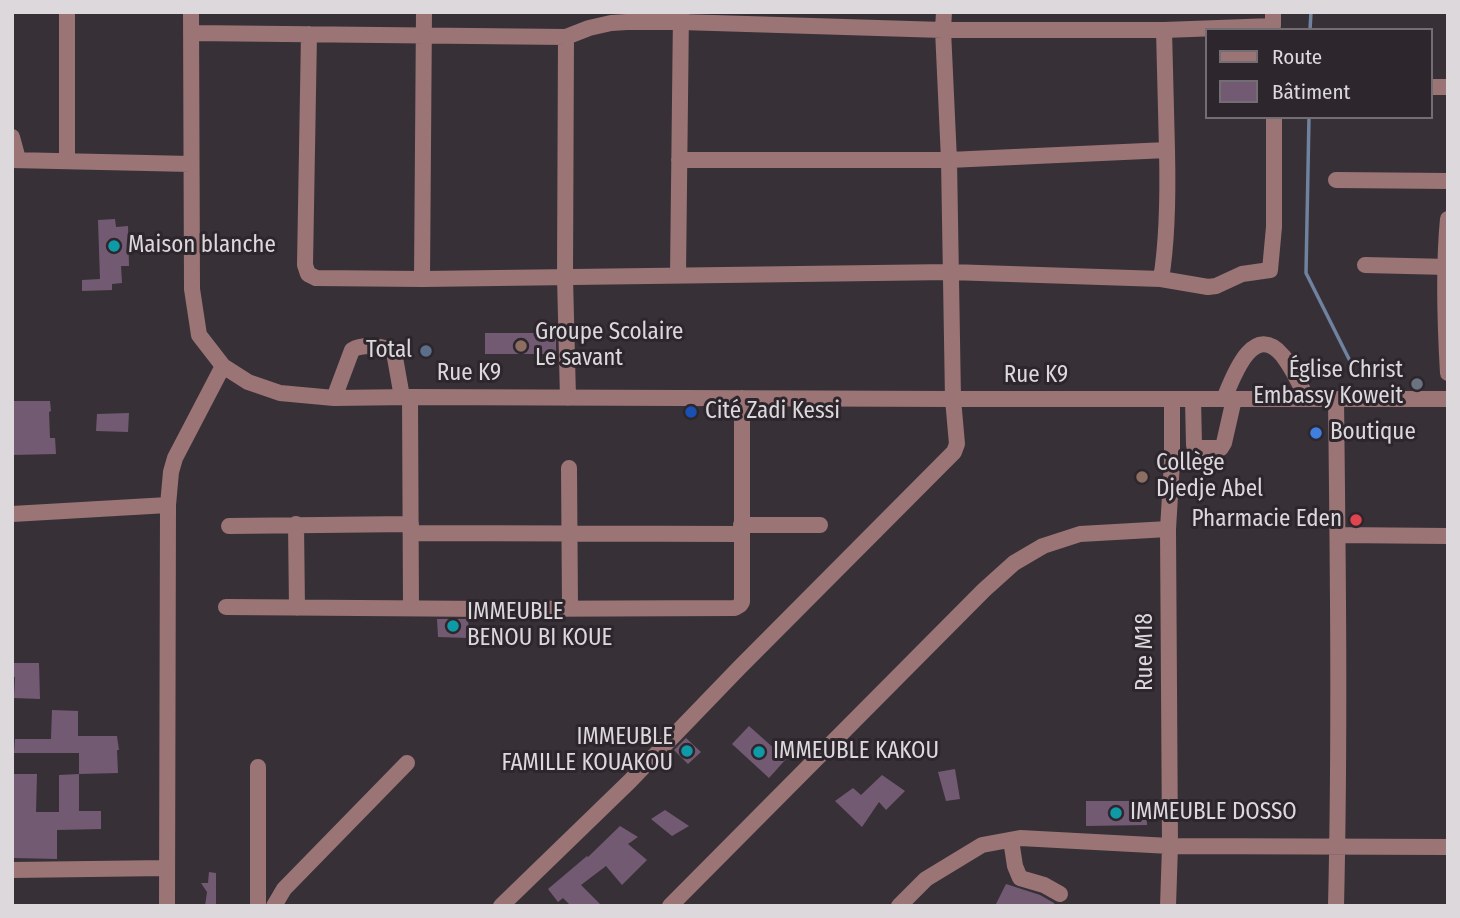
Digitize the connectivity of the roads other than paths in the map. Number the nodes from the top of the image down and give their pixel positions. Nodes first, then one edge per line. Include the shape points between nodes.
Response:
1 (67, 12) edge
2 (191, 12) edge
3 (424, 12) edge
4 (944, 12) edge
5 (681, 17) edge
6 (1273, 23) edge
7 (943, 30) junction
8 (1164, 30) junction
9 (191, 33) junction
10 (309, 34) junction
11 (424, 36) junction
12 (566, 37) junction
13 (1274, 119) edge
14 (12, 137) edge
15 (1167, 150) junction
16 (15, 159) edge
17 (679, 160) junction
18 (949, 160) junction
19 (67, 161) junction
20 (191, 164) junction
21 (1336, 180) dead end
22 (1448, 180) edge
23 (1448, 219) edge
24 (1365, 265) dead end
25 (1447, 267) edge
26 (950, 272) junction
27 (678, 275) junction
28 (565, 277) junction
29 (422, 279) junction
30 (1161, 279) junction
31 (223, 366) junction
32 (1448, 373) edge
33 (406, 397) junction
34 (334, 398) junction
35 (568, 398) junction
36 (742, 398) junction
37 (1448, 398) edge
38 (953, 399) junction
39 (1172, 399) junction
40 (1193, 399) junction
41 (1229, 399) junction
42 (1307, 399) junction
43 (1336, 399) junction
44 (569, 468) dead end
45 (168, 505) junction
46 (12, 514) edge
47 (296, 524) junction
48 (820, 525) dead end
49 (229, 526) dead end
50 (411, 528) junction
51 (741, 529) junction
52 (1168, 529) junction
53 (569, 533) junction
54 (1338, 535) junction
55 (1448, 536) edge
56 (226, 607) dead end
57 (297, 607) junction
58 (411, 608) junction
59 (570, 608) junction
60 (407, 763) dead end
61 (258, 767) dead end
62 (1011, 840) junction
63 (1170, 846) junction
64 (1337, 847) junction
65 (1448, 847) edge
66 (167, 868) junction
67 (12, 870) edge
68 (1060, 894) dead end
69 (904, 904) edge
70 (167, 906) edge
71 (258, 906) edge
72 (274, 906) edge
73 (501, 906) edge
74 (670, 906) edge
75 (1168, 906) edge
76 (1336, 906) edge

1 - 19 street
2 - 9 street, Rue K9
3 - 11 street
4 - 7 street
5 - 7 street
5 - 12 street via 611,23
5 - 17 street
6 - 8 street
7 - 8 street
7 - 18 street
8 - 15 street
9 - 10 street
9 - 20 street, Rue K9
10 - 11 street
10 - 29 street via 304,265 308,274 316,278
11 - 12 street
11 - 29 street
12 - 28 street
13 - 30 street via 1275,218 1270,270 1242,274 1216,286
14 - 16 street
15 - 18 street
15 - 30 street
16 - 19 street
17 - 18 street
17 - 27 street
18 - 26 street
19 - 20 street
20 - 31 street, Rue K9 via 192,289 199,335
21 - 22 street
23 - 25 street
24 - 25 street
25 - 32 street
26 - 27 street
26 - 30 street
26 - 38 street
27 - 28 street
28 - 29 street
28 - 35 street
31 - 34 street, Rue K9 via 248,382 280,393
31 - 45 street via 175,458
33 - 34 street, Rue K9
33 - 34 street via 394,352 359,346 352,351
33 - 35 street, Rue K9
33 - 50 street
35 - 36 street, Rue K9
36 - 38 street, Rue K9
36 - 51 street
37 - 43 street, Rue K9
38 - 39 street, Rue K9
38 - 73 street via 954,452
39 - 40 street, Rue K9
39 - 52 street, Rue M18
40 - 41 street, Rue K9
40 - 41 street via 1194,444 1200,448 1221,448 1224,443
41 - 42 street, Rue K9
41 - 42 street via 1234,373 1244,357 1264,344 1282,355
42 - 43 street, Rue K9
43 - 54 street
44 - 53 street
45 - 46 street
45 - 66 street
47 - 49 street
47 - 50 street
47 - 57 street
48 - 51 street
50 - 53 street
50 - 58 street
51 - 53 street
51 - 59 street via 740,606
52 - 63 street, Rue M18
52 - 74 street via 1080,534 1043,546 1014,563
53 - 59 street
54 - 55 street
54 - 64 street
56 - 57 street
57 - 58 street
58 - 59 street
60 - 72 street via 284,889
61 - 71 street
62 - 63 street
62 - 68 street via 1020,877
62 - 69 street via 982,845 926,878
63 - 64 street
63 - 75 street, Rue M18
64 - 65 street
64 - 76 street
66 - 67 street
66 - 70 street

